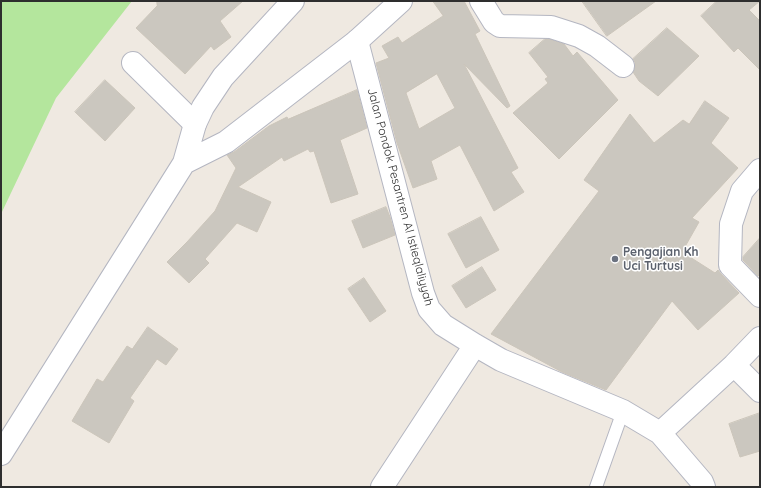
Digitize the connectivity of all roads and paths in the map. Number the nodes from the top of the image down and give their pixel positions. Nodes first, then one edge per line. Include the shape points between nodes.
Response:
1 (293, 1) edge
2 (401, 1) edge
3 (481, 1) edge
4 (357, 41) junction
5 (133, 63) dead end
6 (623, 66) dead end
7 (195, 124) junction
8 (184, 163) junction
9 (760, 170) edge
10 (760, 296) edge
11 (760, 338) edge
12 (475, 345) junction
13 (734, 365) junction
14 (760, 390) edge
15 (623, 411) junction
16 (660, 433) junction
17 (1, 454) edge
18 (382, 487) edge
19 (596, 487) edge
20 (704, 487) edge

1 - 7 street via 223,77
2 - 4 street
3 - 6 street via 494,22 500,26 552,27 579,36
4 - 8 street via 226,142
4 - 12 street, Jalan Pondok Pesantren Al Istieqlaliyyah via 429,309 443,325
5 - 7 street
7 - 8 street
8 - 17 street
9 - 10 street via 742,191 731,224 730,265
11 - 13 street
12 - 15 street, Jalan Pondok Pesantren Al Istieqlaliyyah via 501,360
12 - 18 street
13 - 14 street
13 - 16 street
15 - 16 street, Jalan Pondok Pesantren Al Istieqlaliyyah
15 - 19 lane
16 - 20 street, Jalan Pondok Pesantren Al Istieqlaliyyah

